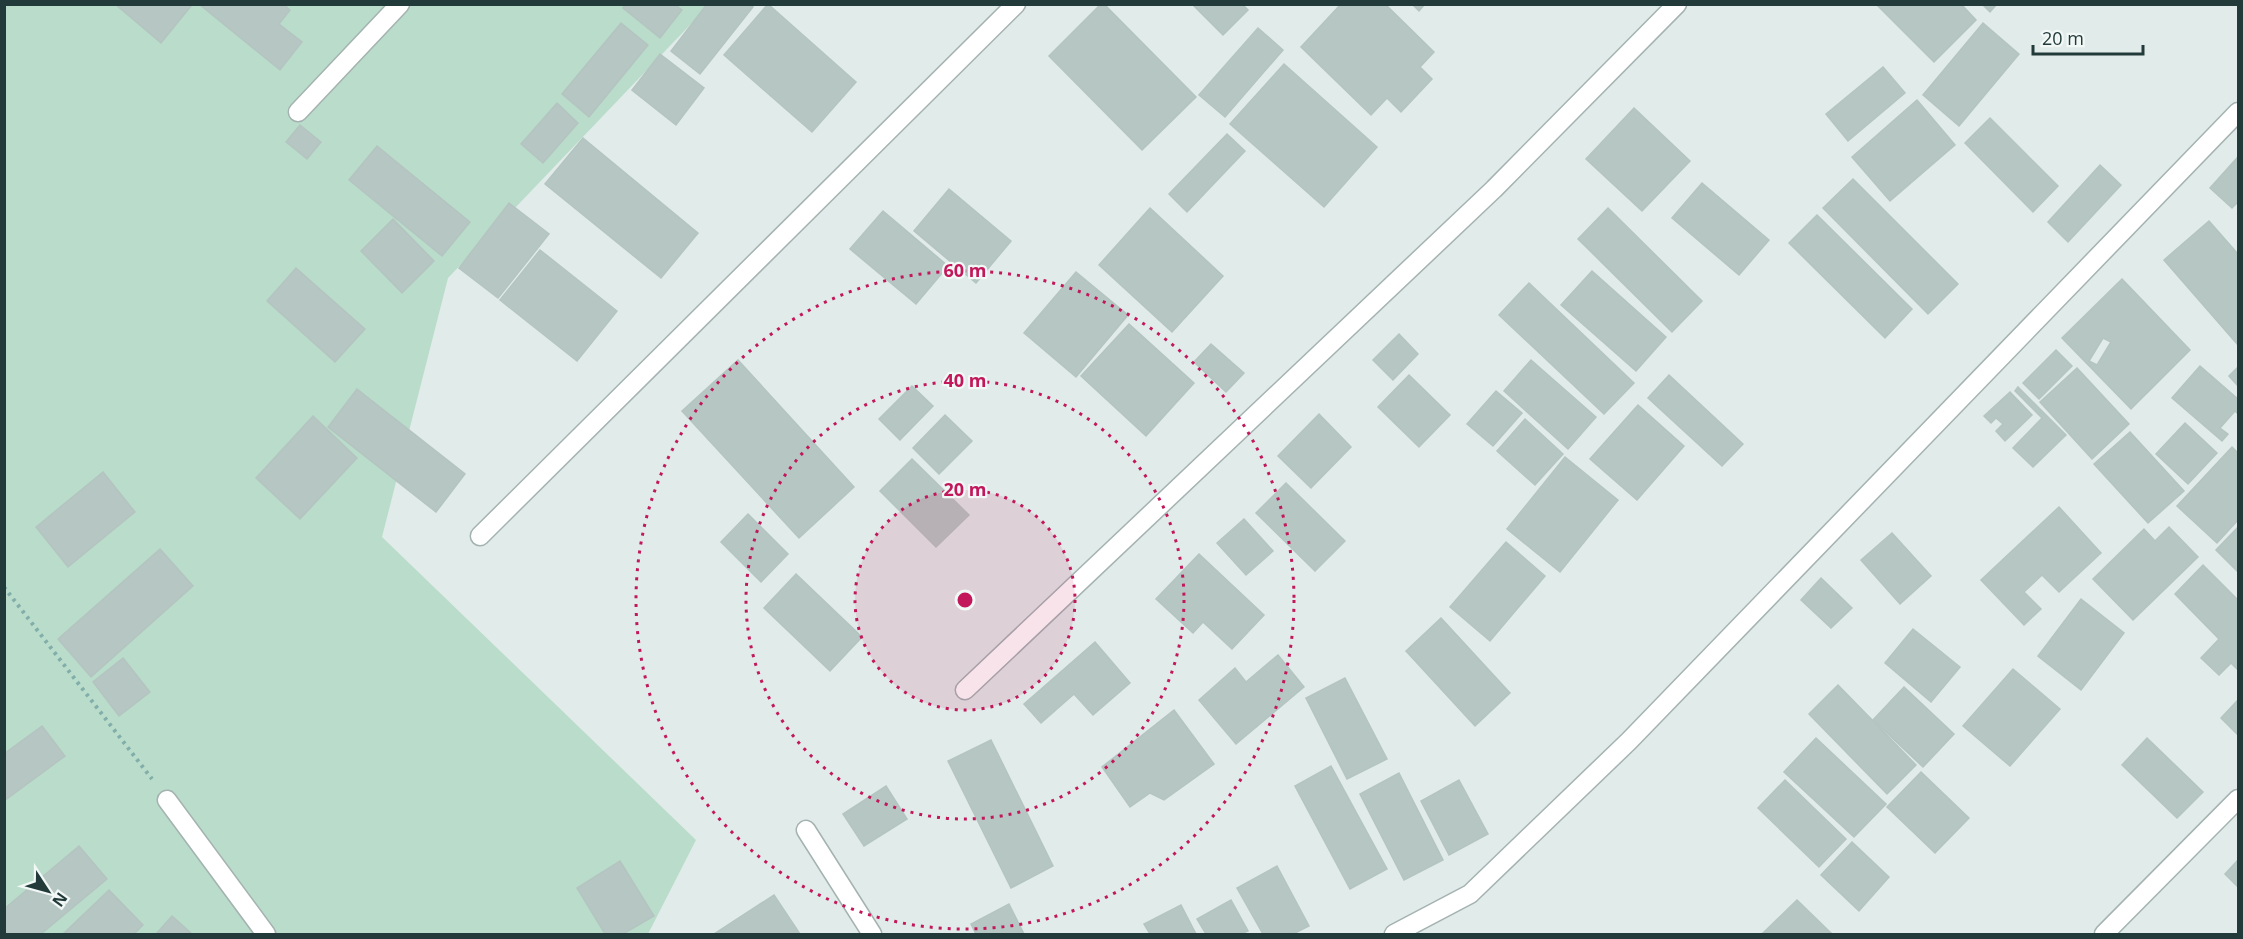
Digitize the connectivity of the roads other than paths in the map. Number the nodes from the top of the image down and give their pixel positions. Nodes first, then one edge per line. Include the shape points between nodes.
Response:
1 (400, 4) edge
2 (1016, 4) edge
3 (1677, 4) edge
4 (298, 112) dead end
5 (2238, 112) edge
6 (480, 536) dead end
7 (965, 690) dead end
8 (2238, 799) edge
9 (167, 800) road end
10 (806, 830) dead end
11 (266, 934) edge
12 (872, 934) edge
13 (1394, 934) edge
14 (2104, 934) edge

1 - 4 street
2 - 6 street
3 - 7 street via 1494,189
5 - 13 street via 1629,741 1470,894
8 - 14 street
9 - 11 street
10 - 12 street

